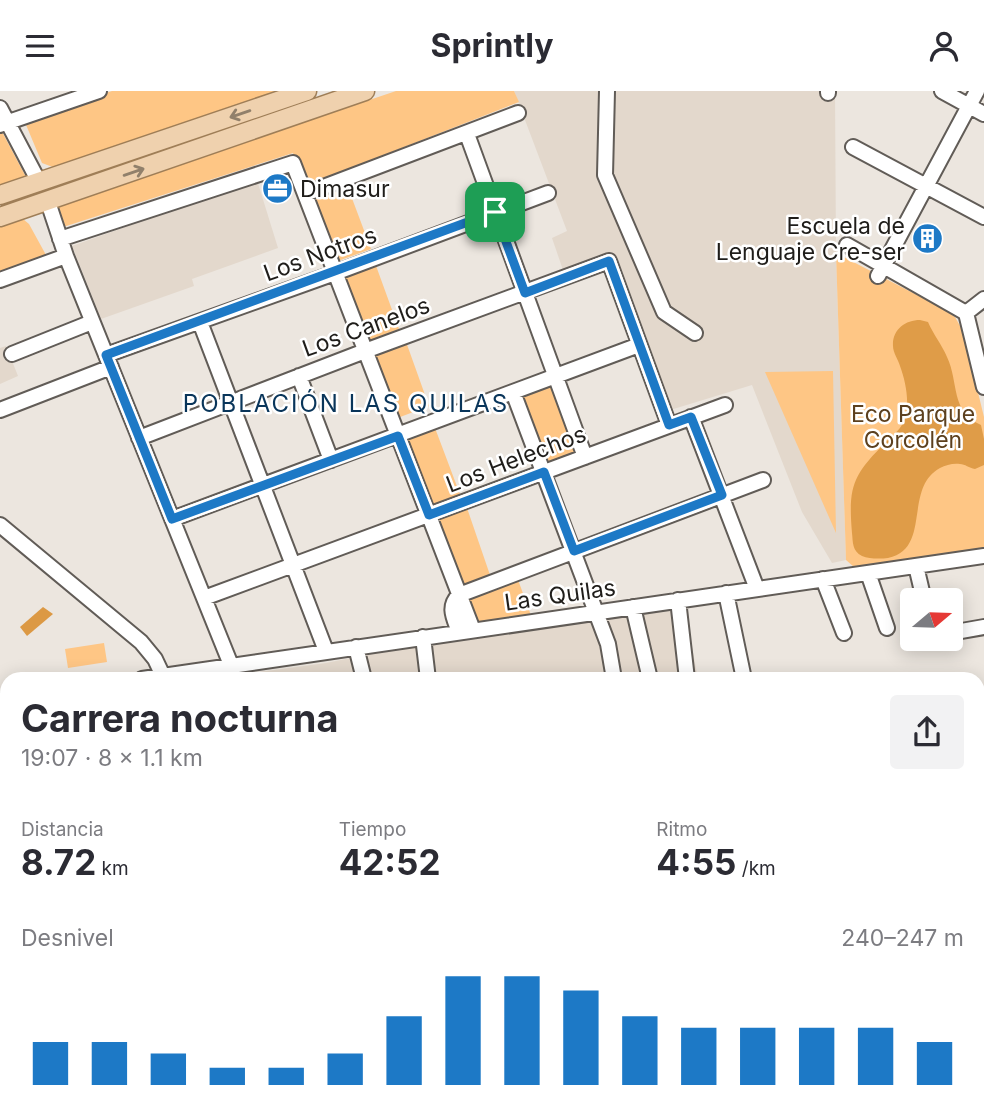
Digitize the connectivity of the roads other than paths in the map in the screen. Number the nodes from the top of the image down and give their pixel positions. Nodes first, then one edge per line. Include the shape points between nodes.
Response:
1 (99, 91) edge
2 (607, 91) edge
3 (942, 91) edge
4 (977, 91) edge
5 (303, 92) edge
6 (358, 94) edge
7 (969, 106) junction
8 (0, 108) edge
9 (518, 113) dead end
10 (984, 114) edge
11 (283, 120) junction
12 (4, 124) edge
13 (467, 134) junction
14 (853, 147) dead end
15 (128, 152) junction
16 (39, 182) junction
17 (926, 185) junction
18 (548, 193) dead end
19 (305, 194) junction
20 (0, 195) edge
21 (48, 201) junction
22 (495, 212) junction
23 (0, 217) edge
24 (984, 217) edge
25 (60, 239) junction
26 (847, 245) dead end
27 (66, 256) junction
28 (880, 270) junction
29 (335, 273) junction
30 (0, 280) edge
31 (525, 293) junction
32 (984, 299) edge
33 (966, 313) junction
34 (92, 322) junction
35 (200, 322) junction
36 (695, 333) dead end
37 (639, 345) junction
38 (365, 351) junction
39 (12, 354) dead end
40 (108, 361) junction
41 (299, 376) junction
42 (556, 376) junction
43 (984, 387) edge
44 (513, 392) junction
45 (230, 402) junction
46 (725, 405) dead end
47 (0, 410) edge
48 (691, 417) junction
49 (669, 425) junction
50 (398, 436) junction
51 (139, 438) junction
52 (585, 457) junction
53 (331, 460) junction
54 (544, 472) junction
55 (763, 480) dead end
56 (262, 486) junction
57 (722, 495) junction
58 (429, 515) junction
59 (172, 519) junction
60 (0, 525) edge
61 (574, 551) junction
62 (984, 556) edge
63 (293, 565) junction
64 (916, 566) junction
65 (868, 573) junction
66 (823, 579) junction
67 (921, 588) edge
68 (757, 589) junction
69 (726, 593) junction
70 (459, 595) junction
71 (204, 598) junction
72 (678, 600) junction
73 (633, 607) junction
74 (597, 612) junction
75 (984, 627) edge
76 (887, 628) dead end
77 (466, 631) junction
78 (963, 631) edge
79 (844, 633) dead end
80 (423, 637) junction
81 (356, 647) junction
82 (326, 651) junction
83 (231, 665) junction
84 (161, 672) edge
85 (188, 672) edge
86 (362, 672) edge
87 (427, 672) edge
88 (613, 672) edge
89 (648, 672) edge
90 (686, 672) edge
91 (743, 672) edge

1 - 12 street
2 - 36 street via 605,175 664,312
3 - 7 street
4 - 7 street
5 - 6 main road via 323,99
5 - 11 main road
5 -> 15 main road
6 - 11 main road
7 - 10 street
7 - 17 street
8 - 12 street
9 - 13 street
21 -> 11 main road
12 - 16 street
13 - 19 street
13 - 22 street
14 - 17 street
15 - 16 main road
15 - 21 main road
16 - 20 main road
17 - 24 street
17 - 28 street
18 - 22 street, Los Notros
19 - 25 street via 293,163
19 - 29 street
21 - 23 main road
21 - 25 street
22 - 29 street, Los Notros
22 - 31 street
25 - 27 street
26 - 28 street
27 - 30 street
27 - 34 street
28 - 33 street
29 - 35 street, Los Notros
29 - 38 street
31 - 37 street, Los Canelos via 609,261
31 - 38 street, Los Canelos
31 - 42 street
32 - 33 street
33 - 43 street
34 - 39 street
34 - 40 street
35 - 40 street, Los Notros
35 - 45 street
37 - 42 street
37 - 49 street
38 - 41 street, Los Canelos
38 - 50 street
40 - 47 street, Los Notros
40 - 51 street
41 - 45 street, Los Canelos
41 - 53 street
42 - 44 street
42 - 52 street
44 - 50 street
44 - 54 street
45 - 51 street, Los Canelos
45 - 56 street
46 - 48 street, Los Helechos
48 - 49 street, Los Helechos
48 - 57 street
49 - 52 street, Los Helechos
50 - 53 street
50 - 58 street
51 - 59 street
52 - 54 street, Los Helechos
53 - 56 street
54 - 58 street, Los Helechos
54 - 61 street
55 - 57 street
56 - 59 street
56 - 63 street
57 - 61 street
57 - 68 street
58 - 63 street, Los Helechos
58 - 70 street
59 - 71 street
60 - 84 street via 141,642
61 - 70 street
61 - 74 street
62 - 64 street, Las Quilas
63 - 71 street, Los Helechos
63 - 82 street
64 - 65 street, Las Quilas
64 - 67 street
65 - 66 street, Las Quilas
65 - 76 street
66 - 68 street, Las Quilas
66 - 79 street
68 - 69 street, Las Quilas
69 - 72 street, Las Quilas
69 - 91 street
70 - 77 street
71 - 83 street
72 - 73 street, Las Quilas
72 - 90 street
73 - 74 street, Las Quilas
73 - 89 street
74 - 77 street, Las Quilas
74 - 88 street
75 - 78 street
77 - 80 street, Las Quilas
80 - 81 street, Las Quilas
80 - 87 street
81 - 82 street, Las Quilas
81 - 86 street
82 - 83 street, Las Quilas
83 - 85 street, Las Quilas

